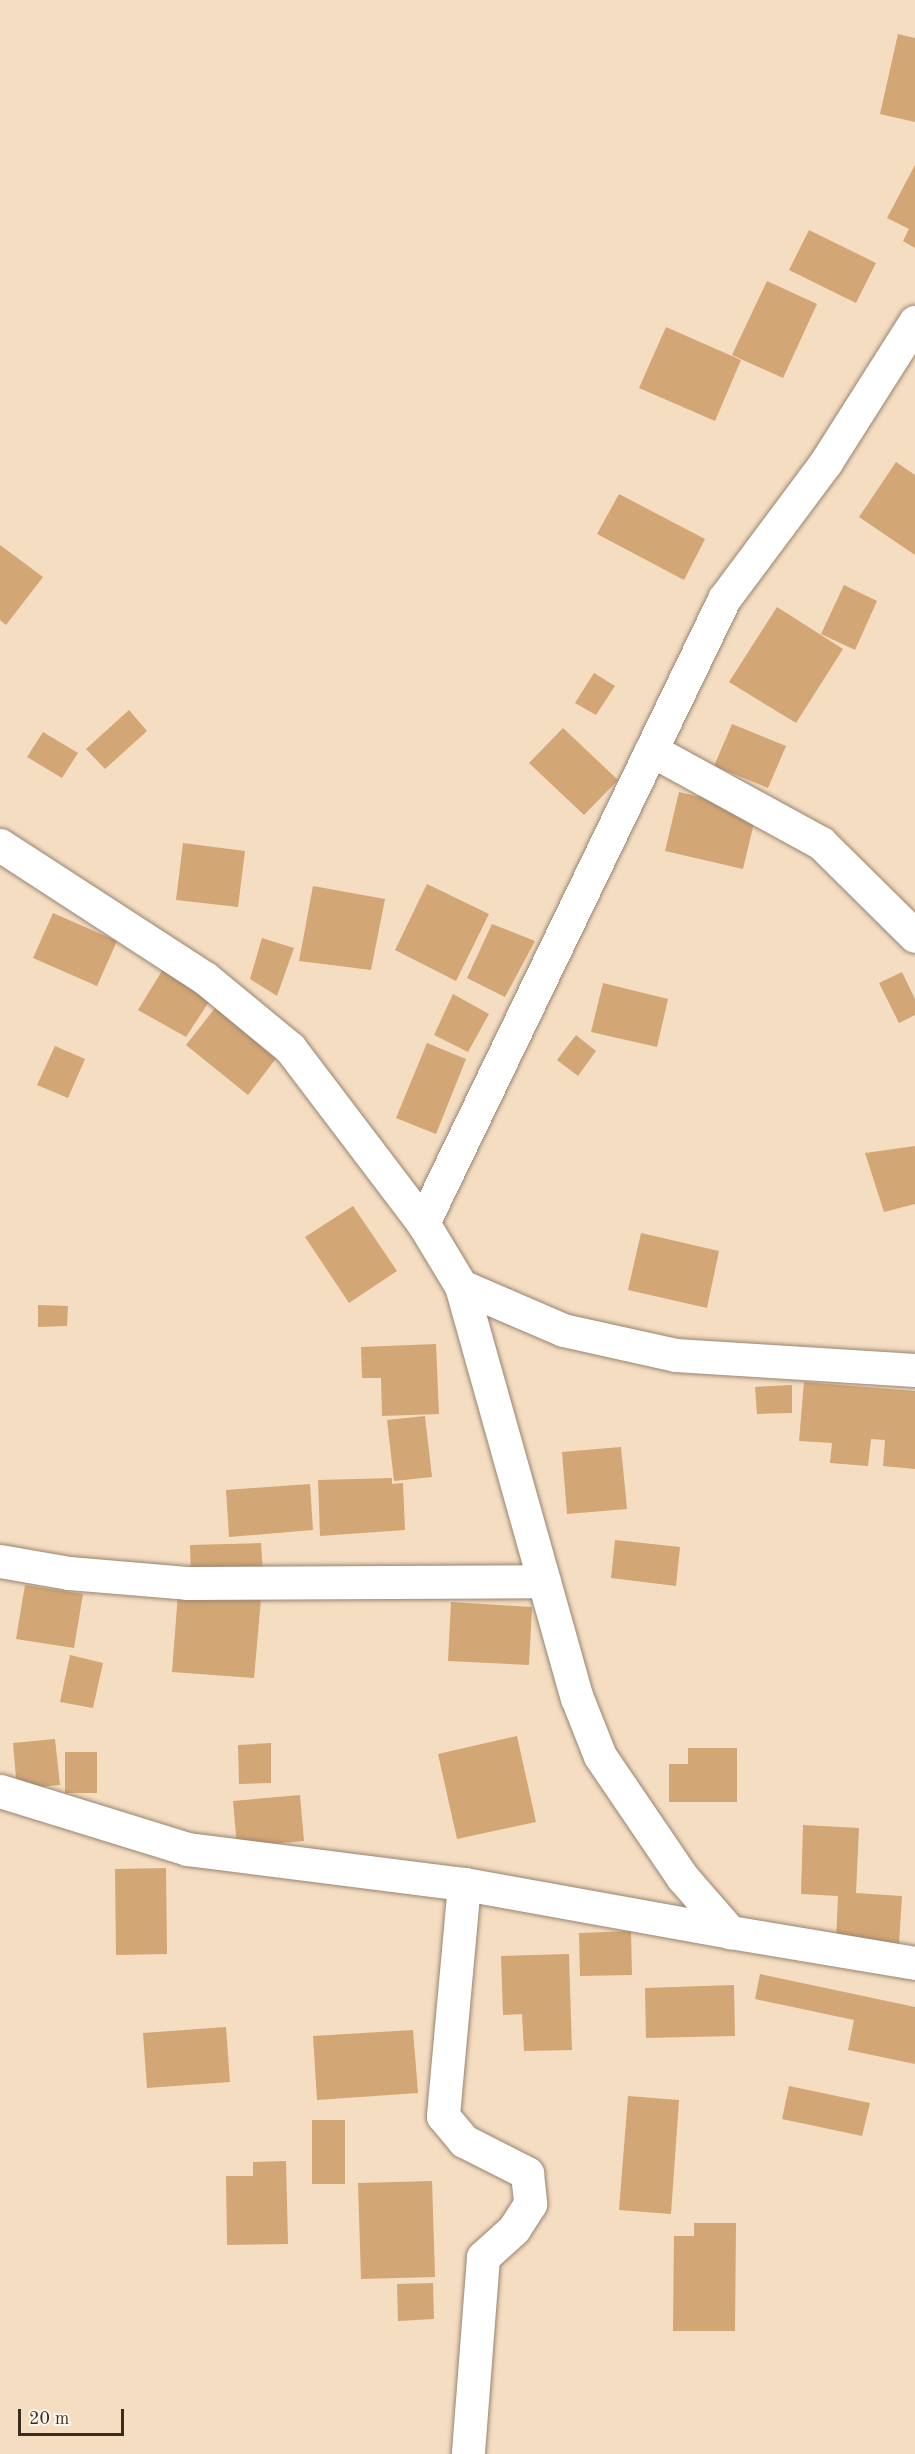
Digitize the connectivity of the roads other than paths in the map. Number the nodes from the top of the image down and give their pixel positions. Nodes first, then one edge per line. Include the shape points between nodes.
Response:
1 (915, 322) edge
2 (651, 750) junction
3 (0, 845) edge
4 (915, 936) edge
5 (423, 1223) junction
6 (460, 1286) junction
7 (915, 1370) edge
8 (0, 1561) edge
9 (544, 1581) junction
10 (0, 1791) edge
11 (464, 1884) junction
12 (730, 1932) junction
13 (915, 1963) edge
14 (468, 2454) edge

1 - 2 street via 826,462 724,599
2 - 4 street via 821,843
2 - 5 street
3 - 5 street via 205,978 290,1048
5 - 6 street
6 - 7 street via 563,1330 676,1354
6 - 9 street
8 - 9 street via 69,1574 187,1583
9 - 12 street via 600,1756 650,1835
10 - 11 street via 187,1849
11 - 12 street
11 - 14 street via 444,2116 464,2141 527,2173 530,2204 514,2229 483,2257
12 - 13 street

